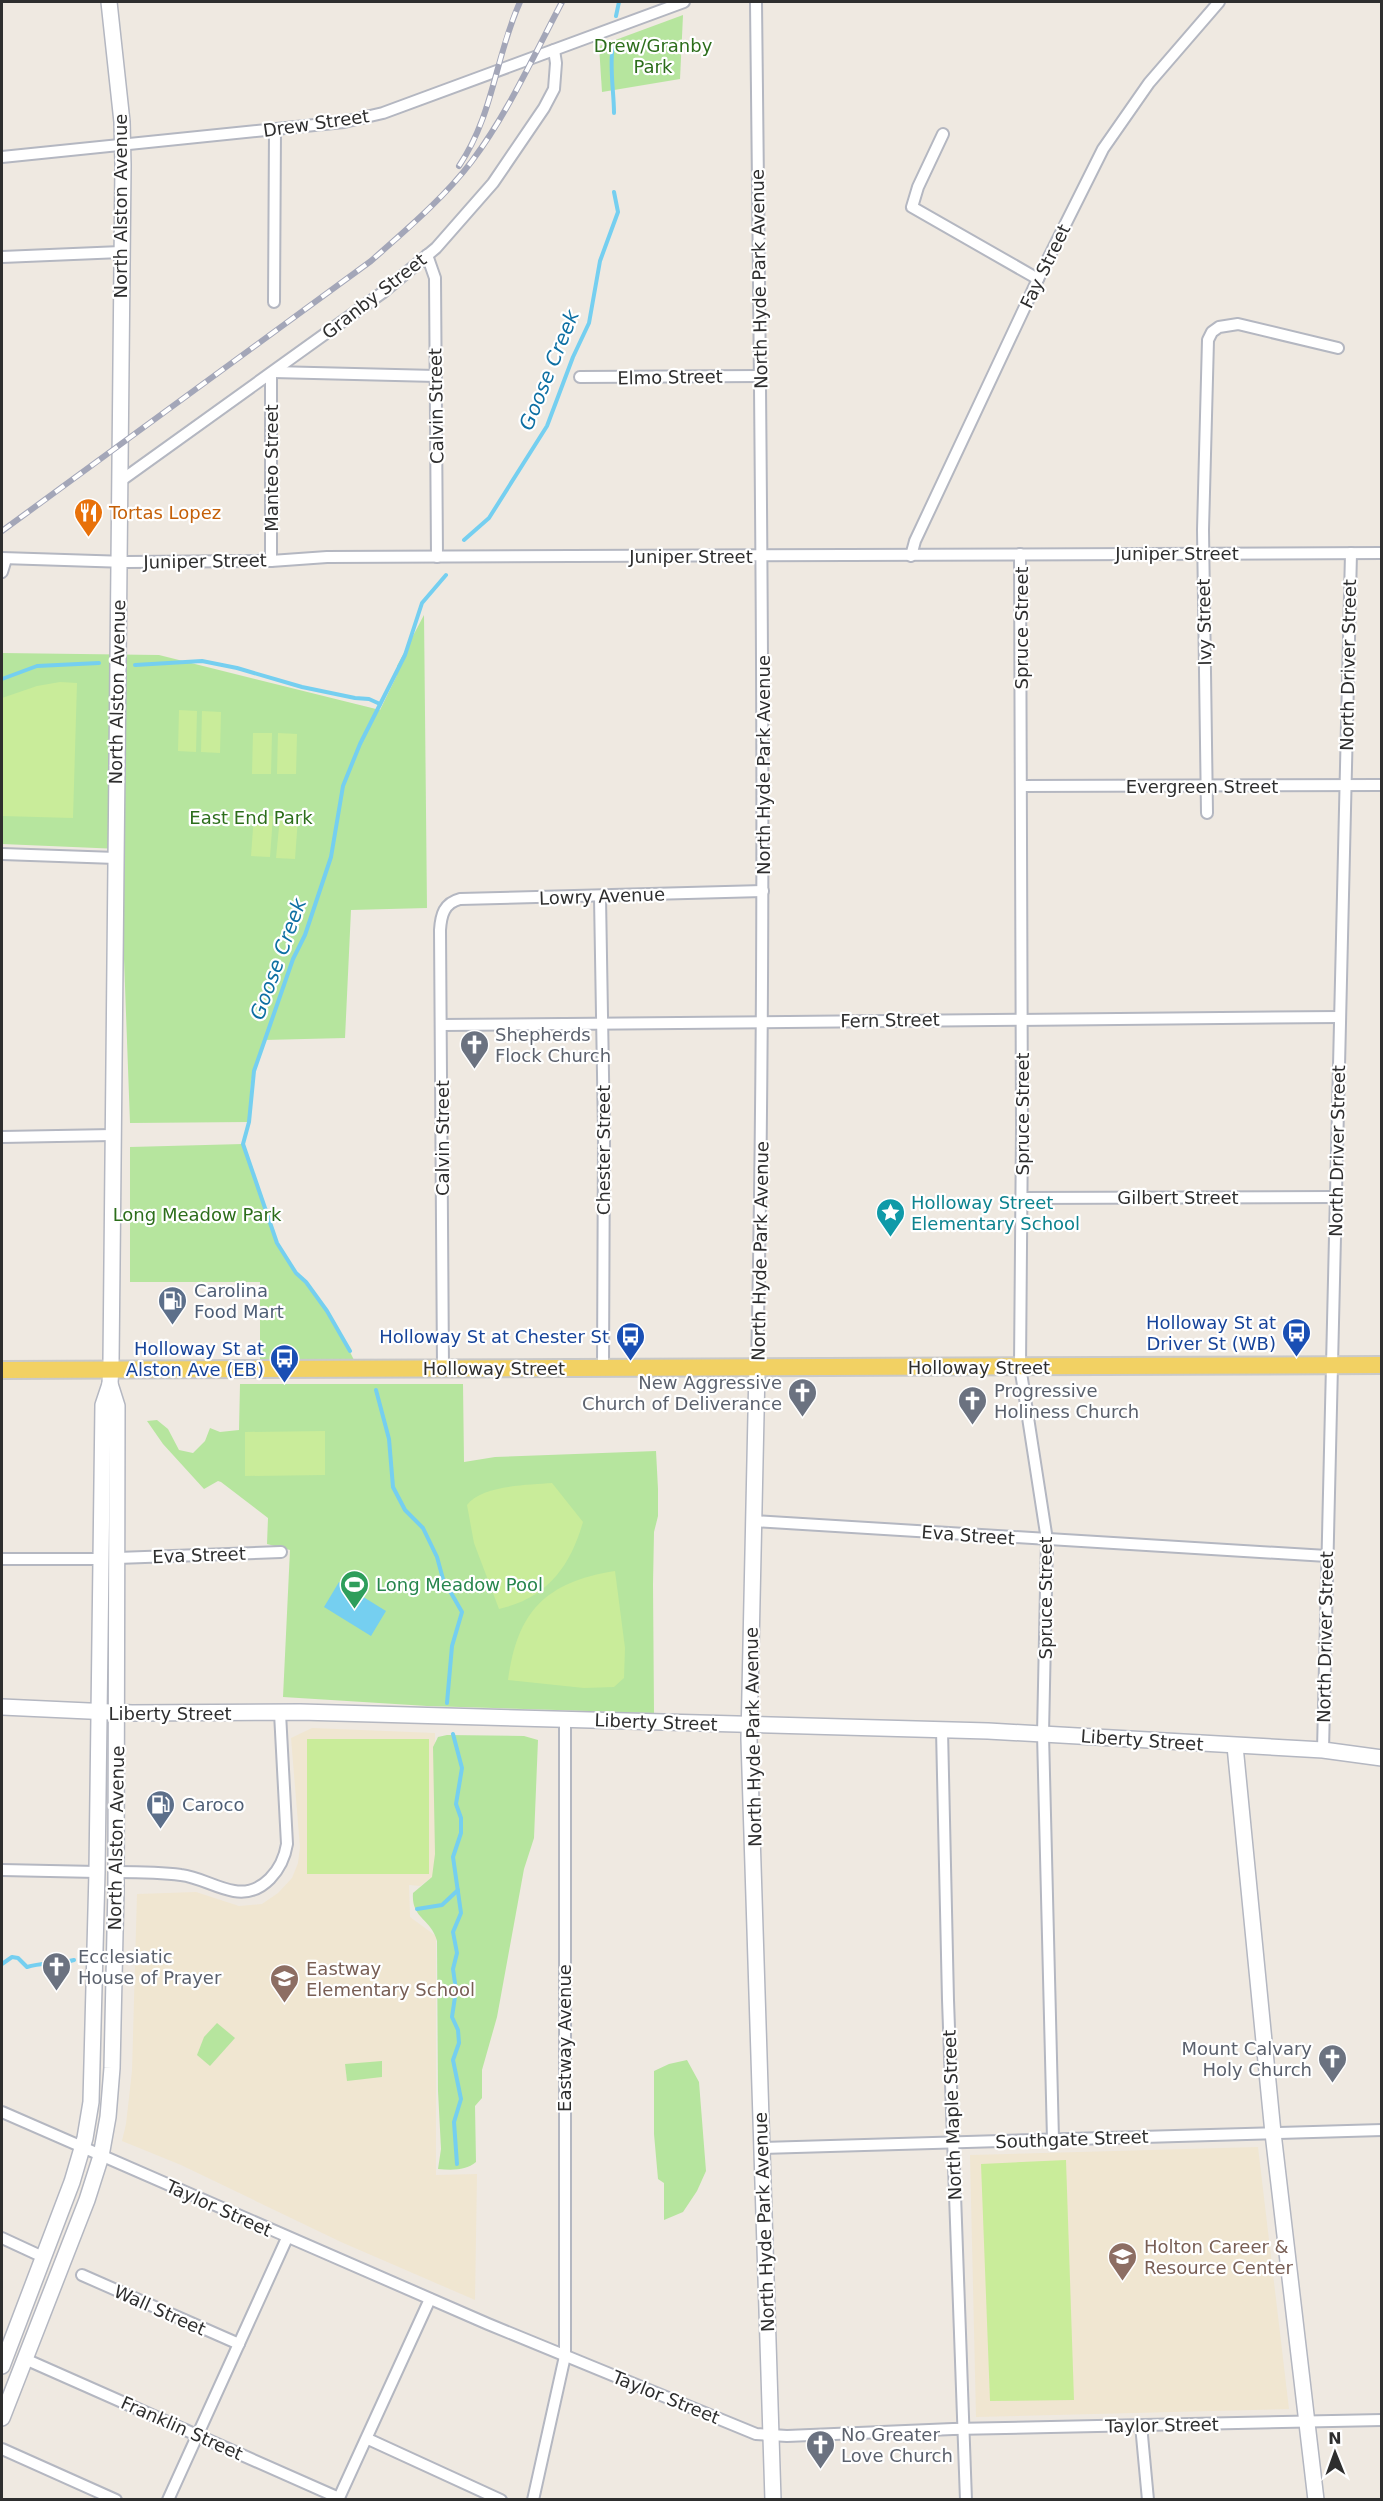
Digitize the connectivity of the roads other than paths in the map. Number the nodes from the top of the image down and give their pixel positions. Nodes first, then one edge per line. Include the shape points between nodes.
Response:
1 (109, 2) edge
2 (684, 2) edge
3 (756, 2) edge
4 (1219, 2) edge
5 (554, 50) junction
6 (275, 129) junction
7 (943, 134) dead end
8 (123, 144) junction
9 (2, 157) edge
10 (121, 252) junction
11 (428, 255) junction
12 (2, 257) edge
13 (1038, 279) junction
14 (274, 302) dead end
15 (1338, 348) dead end
16 (272, 373) junction
17 (436, 376) junction
18 (760, 376) junction
19 (580, 377) dead end
20 (119, 482) junction
21 (1204, 553) junction
22 (1351, 553) junction
23 (1382, 553) edge
24 (1020, 554) junction
25 (762, 555) junction
26 (911, 556) junction
27 (438, 557) junction
28 (4, 558) edge
29 (271, 561) junction
30 (118, 562) junction
31 (2, 572) edge
32 (1382, 785) edge
33 (1022, 786) junction
34 (1206, 786) junction
35 (1345, 786) junction
36 (1207, 813) dead end
37 (2, 855) edge
38 (116, 858) junction
39 (763, 891) junction
40 (600, 897) junction
41 (444, 908) joint
42 (1340, 1017) junction
43 (1022, 1019) junction
44 (762, 1021) junction
45 (602, 1023) junction
46 (441, 1025) junction
47 (113, 1135) junction
48 (2, 1137) edge
49 (1335, 1197) junction
50 (1021, 1198) junction
51 (1332, 1365) junction
52 (1382, 1365) edge
53 (1020, 1366) junction
54 (443, 1368) junction
55 (603, 1368) junction
56 (757, 1368) junction
57 (2, 1370) edge
58 (111, 1377) junction
59 (753, 1521) junction
60 (1047, 1540) junction
61 (281, 1552) dead end
62 (1327, 1556) junction
63 (117, 1558) junction
64 (2, 1559) edge
65 (101, 1559) junction
66 (2, 1707) edge
67 (99, 1712) junction
68 (117, 1713) junction
69 (280, 1713) junction
70 (565, 1719) junction
71 (749, 1725) junction
72 (942, 1730) junction
73 (1043, 1734) junction
74 (1235, 1746) junction
75 (1323, 1750) junction
76 (1382, 1758) edge
77 (2, 1870) edge
78 (97, 1872) junction
79 (116, 1872) junction
80 (2, 2112) edge
81 (1382, 2130) edge
82 (1273, 2133) junction
83 (1053, 2139) junction
84 (953, 2142) junction
85 (83, 2148) junction
86 (762, 2148) junction
87 (101, 2156) junction
88 (2, 2238) edge
89 (287, 2238) junction
90 (43, 2257) junction
91 (82, 2275) dead end
92 (430, 2299) junction
93 (239, 2344) junction
94 (4, 2349) edge
95 (565, 2356) junction
96 (25, 2359) junction
97 (2, 2366) edge
98 (2, 2418) edge
99 (1382, 2420) edge
100 (1306, 2422) junction
101 (1141, 2425) junction
102 (963, 2428) junction
103 (198, 2434) junction
104 (771, 2436) junction
105 (368, 2439) junction
106 (2, 2449) edge
107 (116, 2499) edge
108 (168, 2499) edge
109 (339, 2499) edge
110 (501, 2499) edge
111 (533, 2499) edge
112 (773, 2499) edge
113 (966, 2499) edge
114 (1148, 2499) edge
115 (1316, 2499) edge

1 - 8 main road, North Alston Avenue
2 - 5 street, Drew Street
3 - 18 street, North Hyde Park Avenue
4 - 13 street, Fay Street via 1149,83 1103,149
5 - 6 street, Drew Street via 382,113 344,122
5 - 11 street, Granby Street via 554,89 544,108 493,183
6 - 8 street, Drew Street
6 - 14 street
7 - 13 street via 912,207
8 - 9 street, Drew Street
8 - 10 main road, North Alston Avenue
10 - 12 street
10 - 20 main road, North Alston Avenue
11 - 16 street, Granby Street
11 - 17 street, Calvin Street via 435,278
13 - 26 street, Fay Street
15 - 21 street, Ivy Street via 1238,324 1212,332 1206,350
16 - 17 street
16 - 20 street, Granby Street
16 - 29 street, Manteo Street
17 - 27 street, Calvin Street
18 - 19 street, Elmo Street
18 - 25 street, North Hyde Park Avenue
20 - 30 main road, North Alston Avenue
21 - 22 street, Juniper Street
21 - 24 street, Juniper Street
21 - 34 street, Ivy Street
22 - 23 street, Juniper Street
22 - 35 street, North Driver Street
24 - 26 street, Juniper Street
24 - 33 street, Spruce Street
25 - 26 street, Juniper Street
25 - 27 street, Juniper Street
25 - 39 street, North Hyde Park Avenue
27 - 29 street, Juniper Street
28 - 30 street, Juniper Street
28 - 31 street
29 - 30 street, Juniper Street
30 - 38 main road, North Alston Avenue
32 - 35 street, Evergreen Street
33 - 34 street, Evergreen Street
33 - 43 street, Spruce Street
34 - 35 street, Evergreen Street
34 - 36 street, Ivy Street
35 - 42 street, North Driver Street
37 - 38 street
38 - 47 main road, North Alston Avenue
39 - 40 street, Lowry Avenue
39 - 44 street, North Hyde Park Avenue
40 - 41 street, Lowry Avenue via 460,899
40 - 45 street, Chester Street
41 - 46 street, Calvin Street via 440,930
42 - 43 street, Fern Street
42 - 49 street, North Driver Street
43 - 44 street, Fern Street
43 - 50 street, Spruce Street
44 - 45 street, Fern Street
44 - 56 street, North Hyde Park Avenue
45 - 46 street, Fern Street
45 - 55 street, Chester Street
46 - 54 street, Calvin Street
47 - 48 street
47 - 58 main road, North Alston Avenue
49 - 50 street, Gilbert Street
49 - 51 street, North Driver Street
50 - 53 street, Spruce Street
51 - 52 main road, Holloway Street
51 - 53 main road, Holloway Street
51 - 62 street, North Driver Street
53 - 56 main road, Holloway Street
53 - 60 street, Spruce Street
54 - 55 main road, Holloway Street
54 - 58 main road, Holloway Street
55 - 56 main road, Holloway Street
56 - 59 main road, North Hyde Park Avenue
57 - 58 main road, Holloway Street
58 - 63 main road, North Alston Avenue via 117,1406
58 - 65 main road, North Alston Avenue via 103,1405
59 - 60 street, Eva Street
59 - 71 main road, North Hyde Park Avenue
60 - 62 street, Eva Street
60 - 73 street, Spruce Street
61 - 63 street, Eva Street
62 - 75 street, North Driver Street
63 - 68 main road, North Alston Avenue
64 - 65 street
65 - 67 main road, North Alston Avenue
66 - 67 main road, Liberty Street
67 - 68 main road, Liberty Street
67 - 78 main road, North Alston Avenue
68 - 69 main road, Liberty Street
68 - 79 main road, North Alston Avenue
69 - 70 main road, Liberty Street
69 - 79 street via 287,1844 272,1877 256,1888 235,1892 180,1875
70 - 71 main road, Liberty Street
70 - 95 street, Eastway Avenue
71 - 72 main road, Liberty Street
71 - 86 main road, North Hyde Park Avenue
72 - 73 main road, Liberty Street
72 - 84 street, North Maple Street
73 - 74 main road, Liberty Street
73 - 83 street, Spruce Street
74 - 75 main road, Liberty Street
74 - 82 main road
75 - 76 main road, Liberty Street
77 - 78 street
78 - 85 main road, North Alston Avenue via 92,2088
79 - 87 main road, North Alston Avenue via 111,2086
80 - 85 street, Taylor Street
81 - 82 street, Southgate Street
82 - 83 street, Southgate Street
82 - 100 main road
83 - 84 street, Southgate Street
84 - 86 street, Southgate Street
84 - 102 street, North Maple Street
85 - 87 street, Taylor Street
85 - 90 main road, North Alston Avenue
86 - 104 main road, North Hyde Park Avenue
87 - 89 street, Taylor Street
87 - 96 main road, North Alston Avenue
88 - 90 street
89 - 92 street, Taylor Street
89 - 93 street
90 - 94 main road, North Alston Avenue
91 - 93 street, Wall Street
92 - 95 street, Taylor Street
92 - 105 street
93 - 103 street
94 - 97 main road, North Alston Avenue
95 - 104 street, Taylor Street via 756,2434
95 - 111 street, Eastway Avenue
96 - 98 main road, North Alston Avenue
96 - 103 street, Franklin Street
99 - 100 street, Taylor Street
100 - 101 street, Taylor Street
100 - 115 main road
101 - 102 street, Taylor Street
101 - 114 street
102 - 104 street, Taylor Street
102 - 113 street, North Maple Street
103 - 108 street
103 - 109 street, Franklin Street
104 - 112 main road, North Hyde Park Avenue
105 - 109 street
105 - 110 street
106 - 107 street

